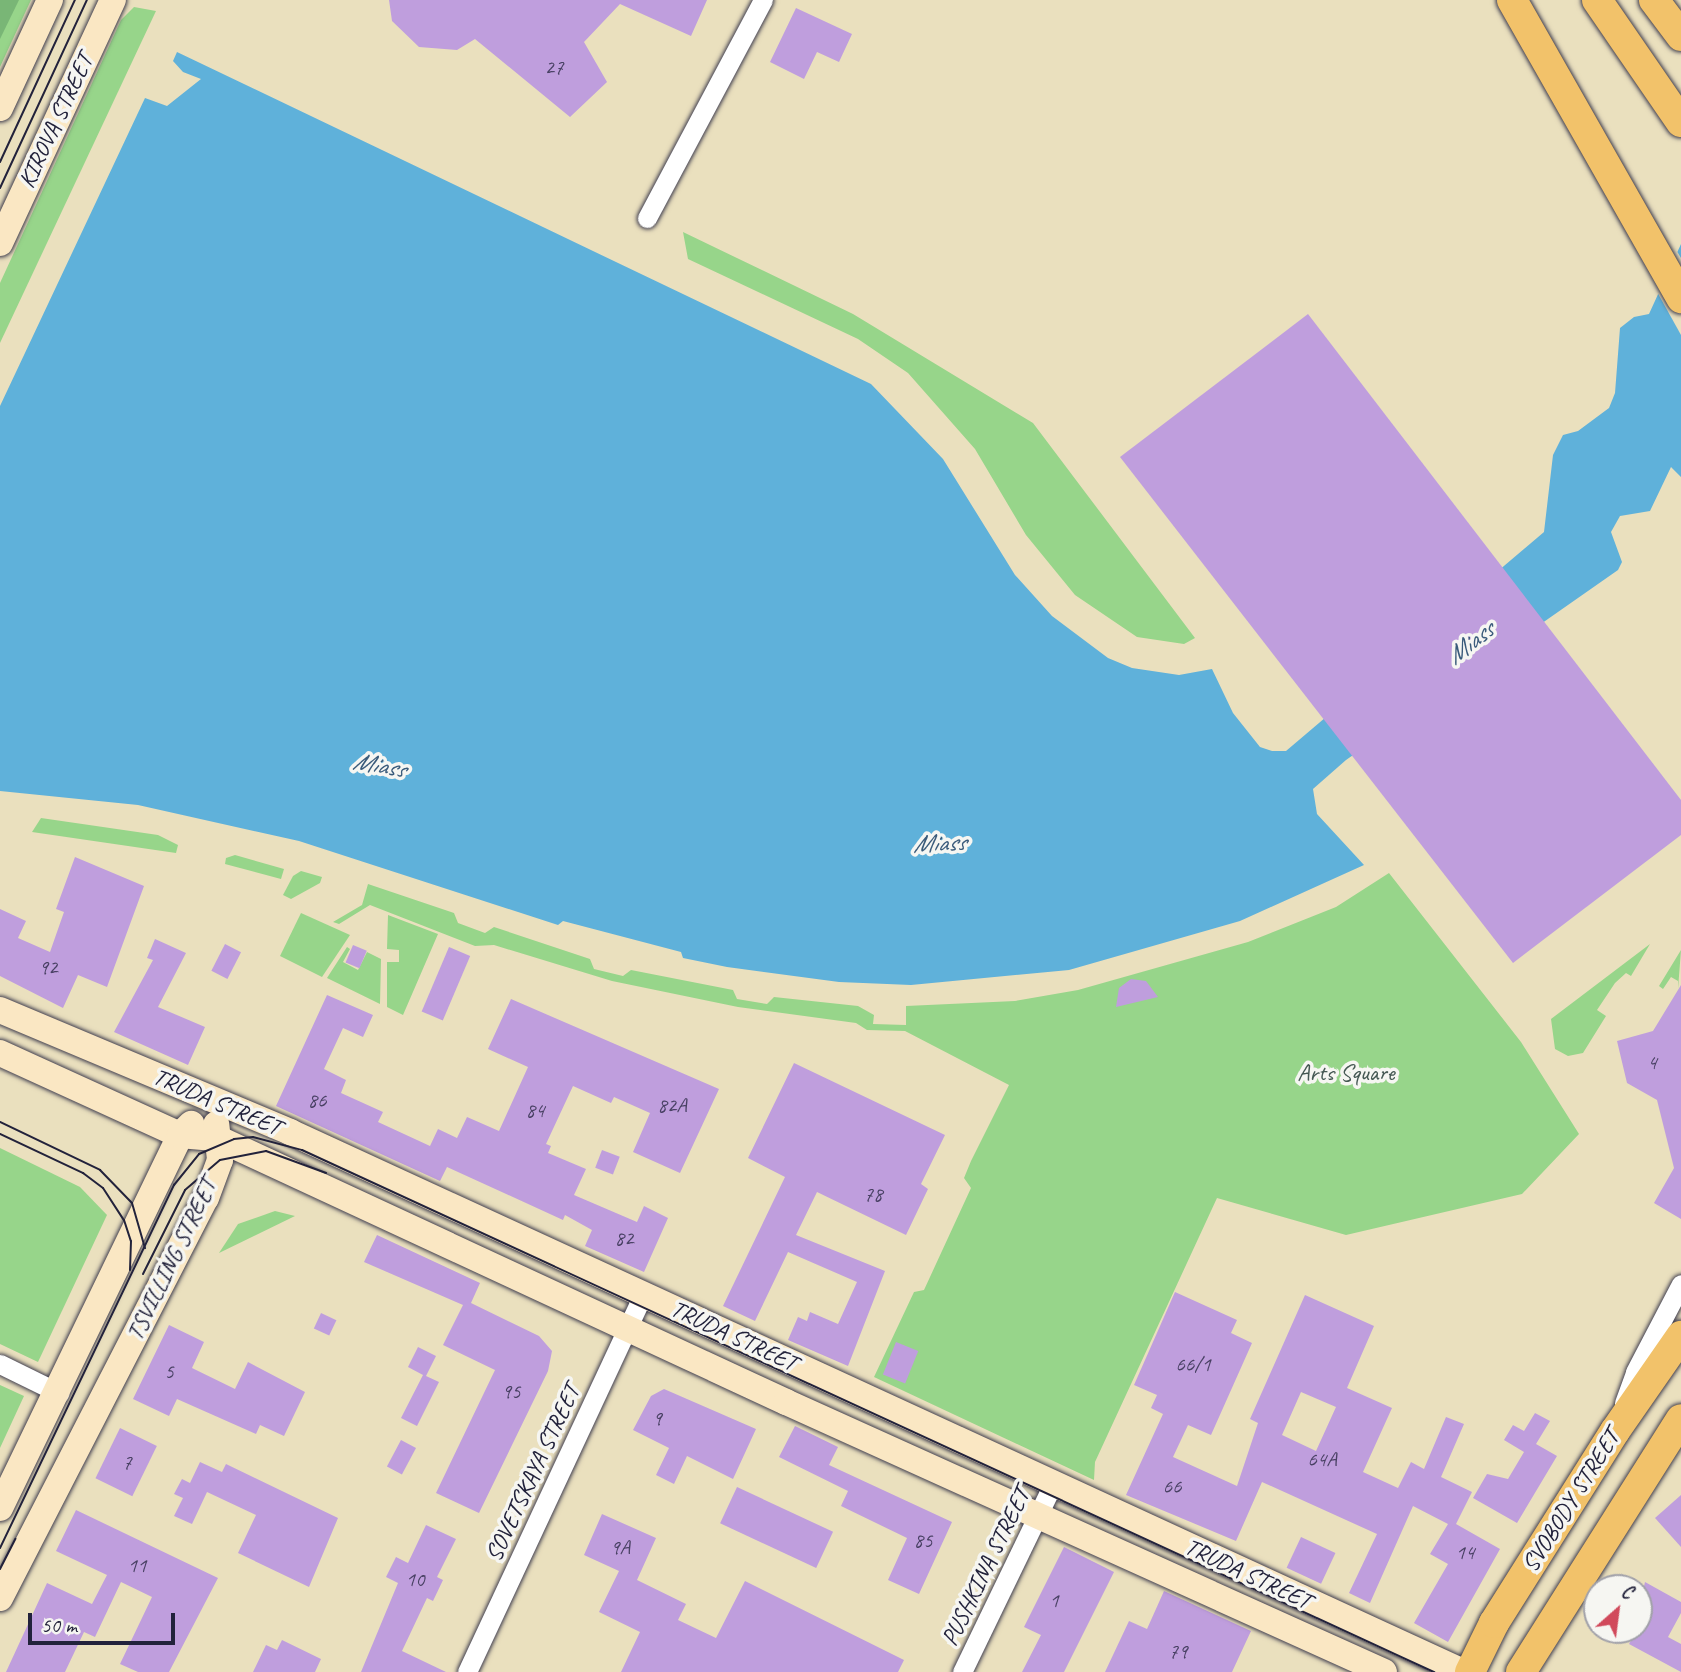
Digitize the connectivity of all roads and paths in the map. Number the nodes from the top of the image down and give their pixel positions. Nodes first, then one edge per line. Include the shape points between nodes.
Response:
1 (50, 0) edge
2 (113, 0) edge
3 (764, 0) edge
4 (1512, 0) edge
5 (1597, 0) edge
6 (1654, 0) edge
7 (1681, 36) edge
8 (0, 108) edge
9 (1681, 122) edge
10 (647, 218) dead end
11 (0, 243) edge
12 (1681, 298) edge
13 (0, 1010) edge
14 (0, 1053) edge
15 (215, 1102) junction
16 (180, 1135) junction
17 (217, 1138) junction
18 (1681, 1284) edge
19 (643, 1294) junction
20 (628, 1326) junction
21 (1681, 1336) edge
22 (0, 1364) edge
23 (59, 1393) junction
24 (1681, 1419) edge
25 (1615, 1431) junction
26 (1053, 1484) junction
27 (0, 1508) edge
28 (1038, 1515) junction
29 (0, 1598) edge
30 (467, 1672) edge
31 (962, 1672) edge
32 (1384, 1672) edge
33 (1463, 1672) edge
34 (1471, 1672) edge
35 (1521, 1672) edge

1 - 8 main road
2 - 11 main road, KIROVA STREET
3 - 10 street
4 - 12 main road
5 - 9 main road
6 - 7 main road
13 - 15 main road, TRUDA STREET
14 - 16 main road, TRUDA STREET
15 - 16 main road, TSVILLING STREET
15 - 17 main road, TSVILLING STREET
15 - 19 main road, TRUDA STREET
16 - 17 main road, TRUDA STREET
16 - 23 main road, TSVILLING STREET
17 - 20 main road, TRUDA STREET
17 - 29 main road, TSVILLING STREET via 220,1160 206,1198
18 - 25 street via 1635,1372
19 - 20 street, SOVETSKAYA STREET
19 - 26 main road, TRUDA STREET
20 - 28 main road, TRUDA STREET
20 - 30 street, SOVETSKAYA STREET
21 - 25 main road, SVOBODY STREET
22 - 23 street
23 - 27 main road, TSVILLING STREET
24 - 35 main road, SVOBODY STREET
25 - 34 main road, SVOBODY STREET via 1494,1623
26 - 28 street, PUSHKINA STREET
26 - 33 main road, TRUDA STREET
28 - 31 street, PUSHKINA STREET
28 - 32 main road, TRUDA STREET

